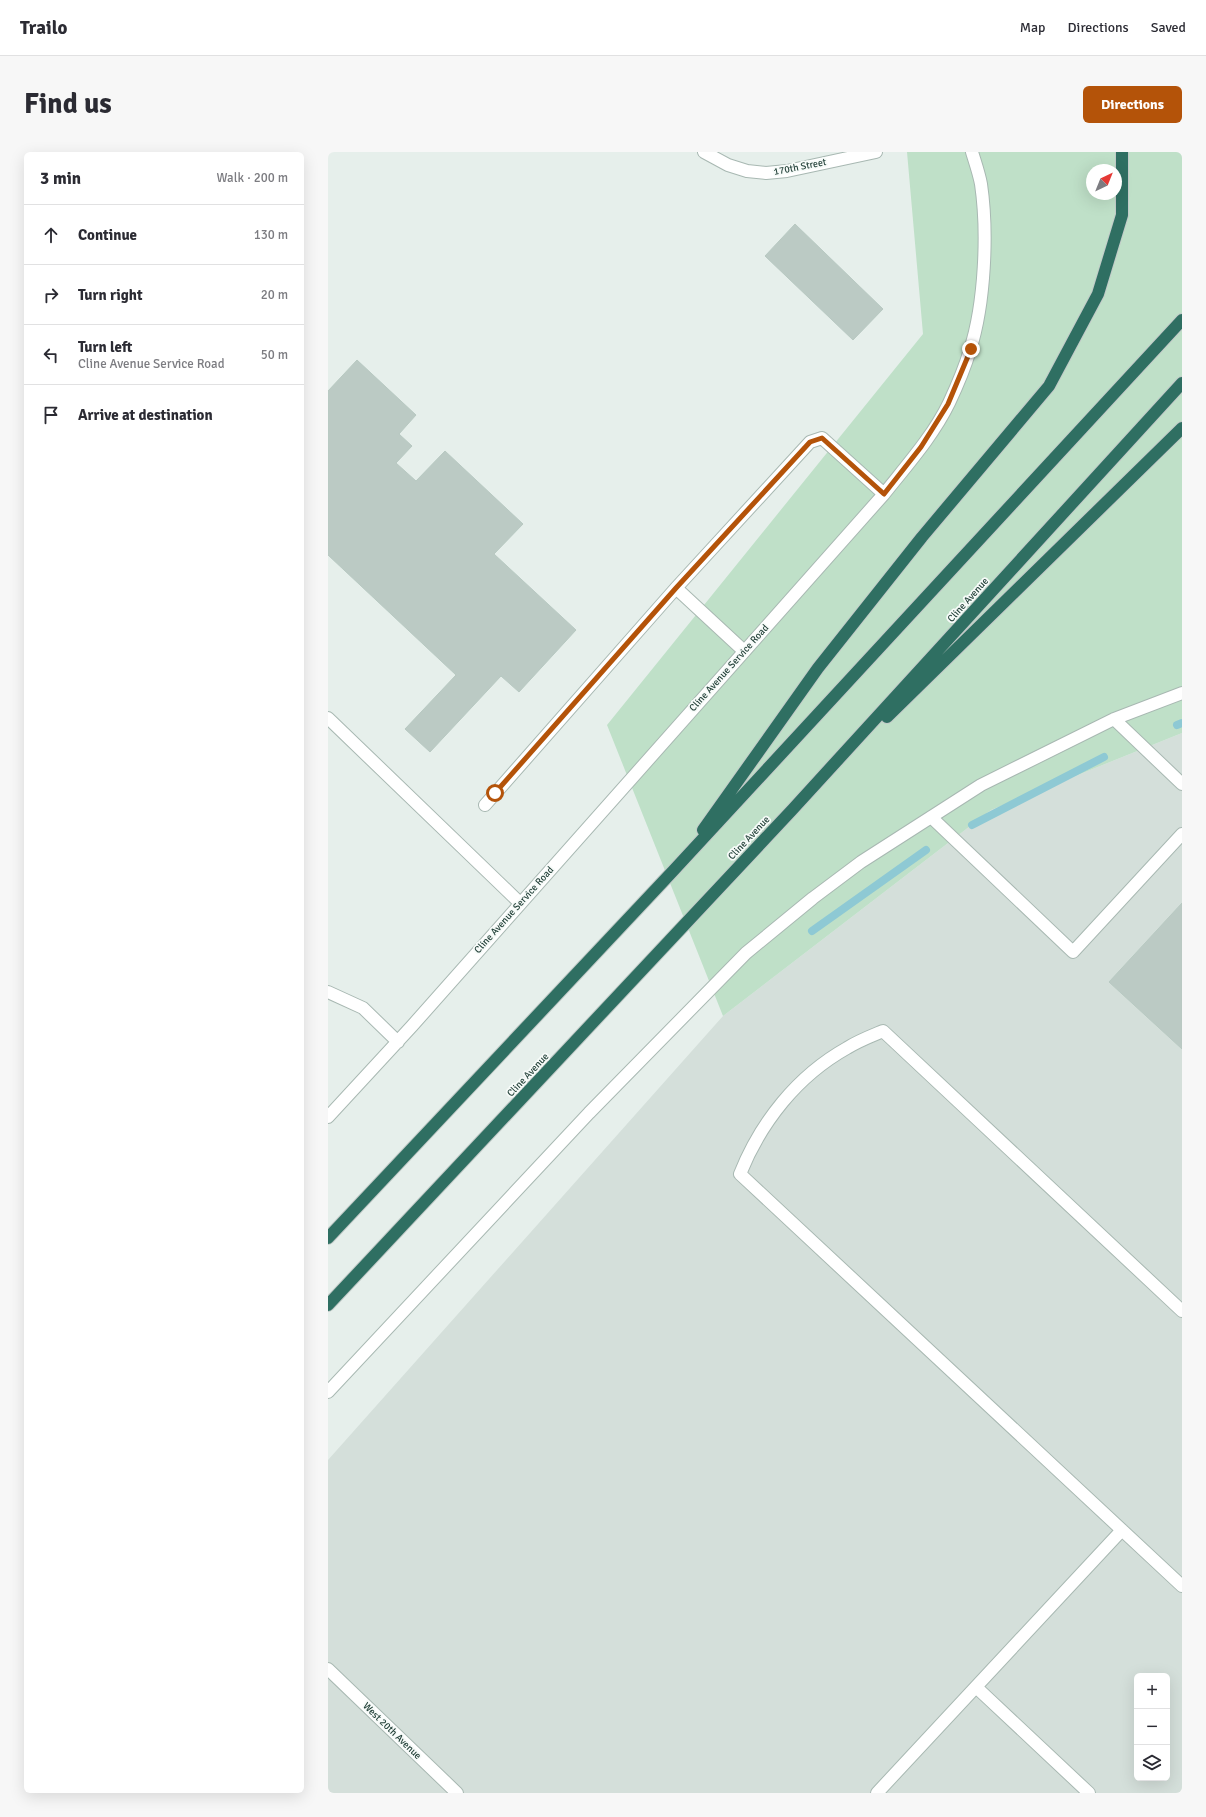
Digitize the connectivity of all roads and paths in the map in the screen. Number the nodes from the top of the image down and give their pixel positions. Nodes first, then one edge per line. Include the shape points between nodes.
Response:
1 (704, 152) edge
2 (876, 152) edge
3 (972, 152) edge
4 (1122, 152) edge
5 (1182, 320) edge
6 (1182, 383) edge
7 (1182, 428) edge
8 (884, 494) junction
9 (676, 588) junction
10 (744, 651) junction
11 (1182, 693) edge
12 (328, 718) edge
13 (1114, 719) junction
14 (1182, 784) edge
15 (485, 805) dead end
16 (792, 810) junction
17 (931, 817) junction
18 (1182, 834) edge
19 (673, 871) junction
20 (520, 904) junction
21 (328, 992) edge
22 (398, 1042) junction
23 (328, 1117) edge
24 (328, 1238) edge
25 (328, 1305) edge
26 (1182, 1311) edge
27 (328, 1392) edge
28 (1122, 1530) junction
29 (1182, 1586) edge
30 (328, 1669) edge
31 (976, 1688) junction
32 (456, 1793) edge
33 (877, 1793) edge
34 (1089, 1793) edge

1 - 2 street, 170th Street via 728,165 766,173
3 - 8 street, Cline Avenue Service Road via 981,183 984,263 971,349 948,404 921,447
4 - 19 highway via 1122,214 1098,294 1049,386 922,537 818,668
5 - 19 highway
6 - 16 highway, Cline Avenue
7 - 16 highway
8 - 9 street via 822,438 810,442
8 - 10 street, Cline Avenue Service Road
9 - 10 street
9 - 15 street
10 - 20 street, Cline Avenue Service Road
11 - 13 street
12 - 20 street
13 - 14 street
13 - 17 street via 981,785
16 - 25 highway, Cline Avenue
17 - 18 street via 1072,952
17 - 27 street via 855,866 746,953 590,1113
19 - 24 highway
20 - 22 street, Cline Avenue Service Road
21 - 22 street via 364,1008
22 - 23 street, Cline Avenue Service Road
26 - 28 street via 883,1031 846,1048 789,1093 757,1137 740,1174
28 - 29 street
28 - 31 street
30 - 32 street, West 20th Avenue
31 - 33 street
31 - 34 street

